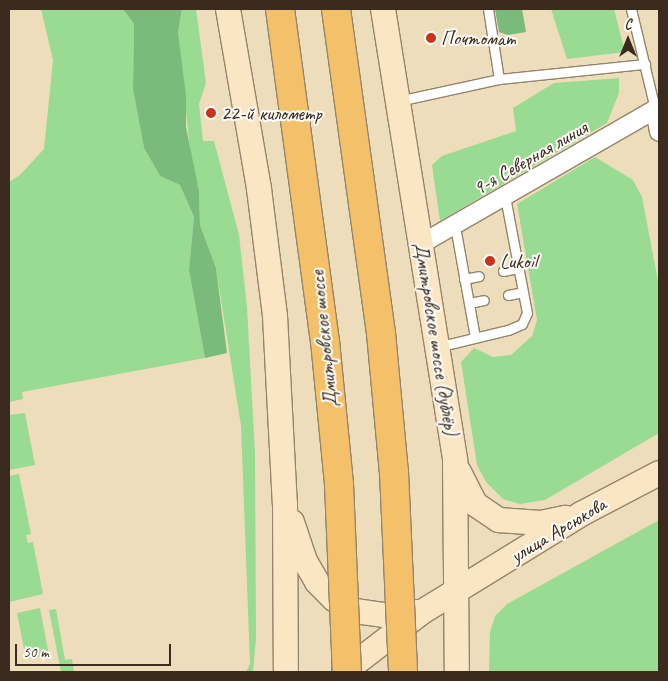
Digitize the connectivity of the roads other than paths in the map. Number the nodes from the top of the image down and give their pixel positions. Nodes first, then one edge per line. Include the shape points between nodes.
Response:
1 (228, 9) edge
2 (280, 9) edge
3 (336, 9) edge
4 (383, 9) edge
5 (488, 9) edge
6 (631, 9) edge
7 (645, 64) junction
8 (499, 79) junction
9 (398, 101) junction
10 (657, 108) edge
11 (659, 132) edge
12 (505, 197) junction
13 (455, 226) junction
14 (421, 244) junction
15 (518, 268) junction
16 (503, 271) dead end
17 (479, 276) dead end
18 (464, 279) junction
19 (523, 292) junction
20 (508, 295) dead end
21 (484, 300) dead end
22 (469, 304) junction
23 (475, 337) junction
24 (437, 348) junction
25 (455, 461) junction
26 (659, 473) edge
27 (285, 504) junction
28 (581, 514) junction
29 (458, 590) junction
30 (422, 612) junction
31 (354, 666) edge
32 (286, 672) edge
33 (401, 672) edge
34 (457, 672) edge

1 - 27 street via 266,237 275,316
2 - 31 highway, Дмитровское шоссе, bridge via 328,370
3 - 33 highway, bridge via 383,353 394,472
4 - 9 street, Дмитровское шоссе (дублёр)
5 - 8 lane
6 - 7 lane
7 - 8 lane
7 - 10 lane
8 - 9 lane
9 - 14 street, Дмитровское шоссе (дублёр)
10 - 11 street
10 - 12 street, 9-я Северная линия
12 - 13 street, 9-я Северная линия
12 - 15 lane
13 - 14 street, 9-я Северная линия
13 - 18 lane
14 - 24 street, Дмитровское шоссе (дублёр)
15 - 16 lane
15 - 19 lane
17 - 18 lane
18 - 22 lane
19 - 20 lane
19 - 23 lane via 527,313 522,324
21 - 22 lane
22 - 23 lane
23 - 24 lane
24 - 25 street, Дмитровское шоссе (дублёр)
25 - 28 street via 475,504 499,520 541,523
25 - 29 street, Дмитровское шоссе (дублёр)
26 - 28 street, улица Арсюкова
27 - 30 street via 305,561 334,599 355,611 383,615
27 - 32 street
28 - 29 street, улица Арсюкова
29 - 30 street, улица Арсюкова
29 - 34 street, Дмитровское шоссе (дублёр)
30 - 31 street, улица Арсюкова
31 - 33 street via 390,664

